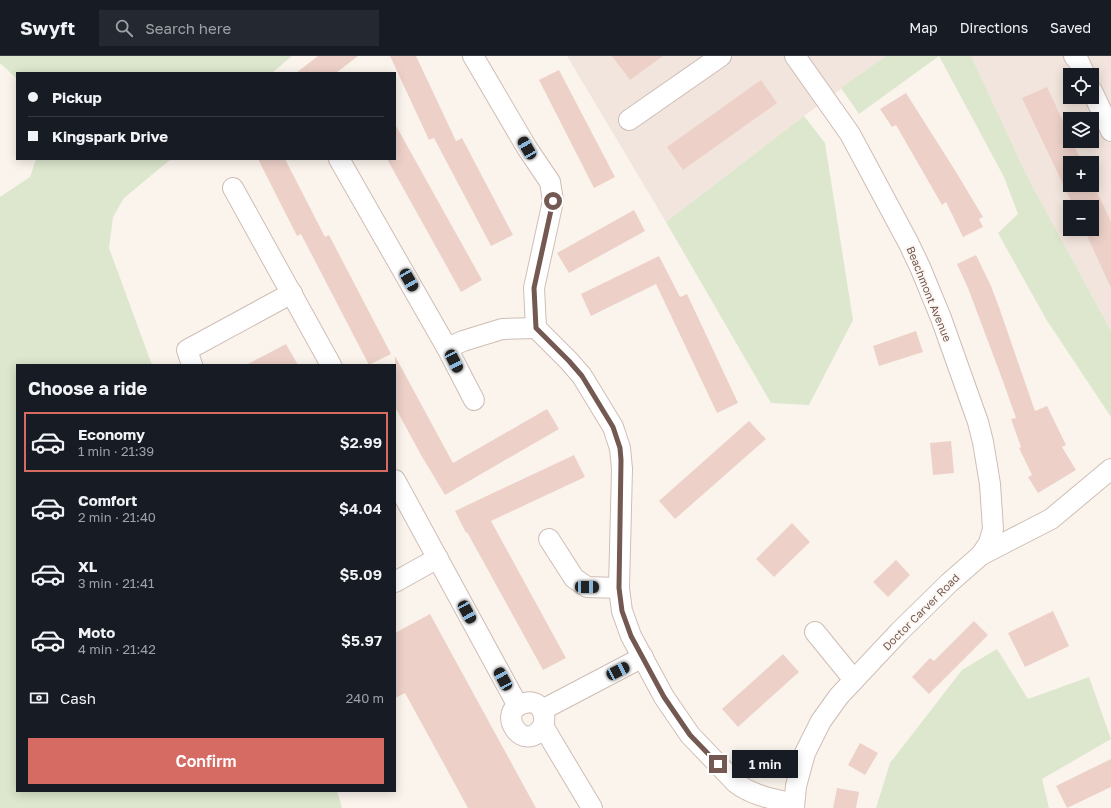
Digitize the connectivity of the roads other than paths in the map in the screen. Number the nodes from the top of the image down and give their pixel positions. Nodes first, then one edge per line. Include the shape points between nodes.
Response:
1 (473, 56) edge
2 (721, 56) edge
3 (795, 56) edge
4 (1074, 56) edge
5 (1082, 68) edge
6 (1098, 104) edge
7 (629, 120) dead end
8 (1111, 131) edge
9 (340, 160) edge
10 (233, 188) dead end
11 (292, 293) junction
12 (536, 328) junction
13 (447, 348) junction
14 (192, 364) edge
15 (330, 364) edge
16 (474, 400) dead end
17 (1111, 469) edge
18 (396, 482) edge
19 (549, 539) dead end
20 (981, 555) junction
21 (438, 558) junction
22 (396, 581) edge
23 (619, 588) junction
24 (814, 632) dead end
25 (643, 658) junction
26 (854, 680) junction
27 (518, 706) junction
28 (543, 718) junction
29 (794, 806) edge
30 (592, 808) edge

1 - 12 street via 550,182 553,201 534,288
2 - 7 street
3 - 20 street, Beachmont Avenue via 850,134 908,242 941,318 978,422 986,456 993,529 989,543
4 - 5 street
6 - 8 street
9 - 13 street
10 - 11 street
11 - 14 street via 187,350
11 - 15 street
12 - 13 street via 502,329
12 - 23 street via 582,376 613,427 620,448 622,469
13 - 16 street
17 - 20 street, Doctor Carver Road via 1051,518
18 - 21 street
19 - 23 street via 574,578 587,587
20 - 26 street, Doctor Carver Road via 949,583
21 - 22 street
21 - 27 street
23 - 25 street via 622,611
24 - 26 street
25 - 28 street
25 - 29 street via 664,697 690,735 736,783 759,795
26 - 29 street, Doctor Carver Road via 821,720 805,753 796,786
27 - 28 street via 523,703 534,703
27 - 28 street via 511,720 516,731 526,736 532,736 541,730
28 - 30 street

